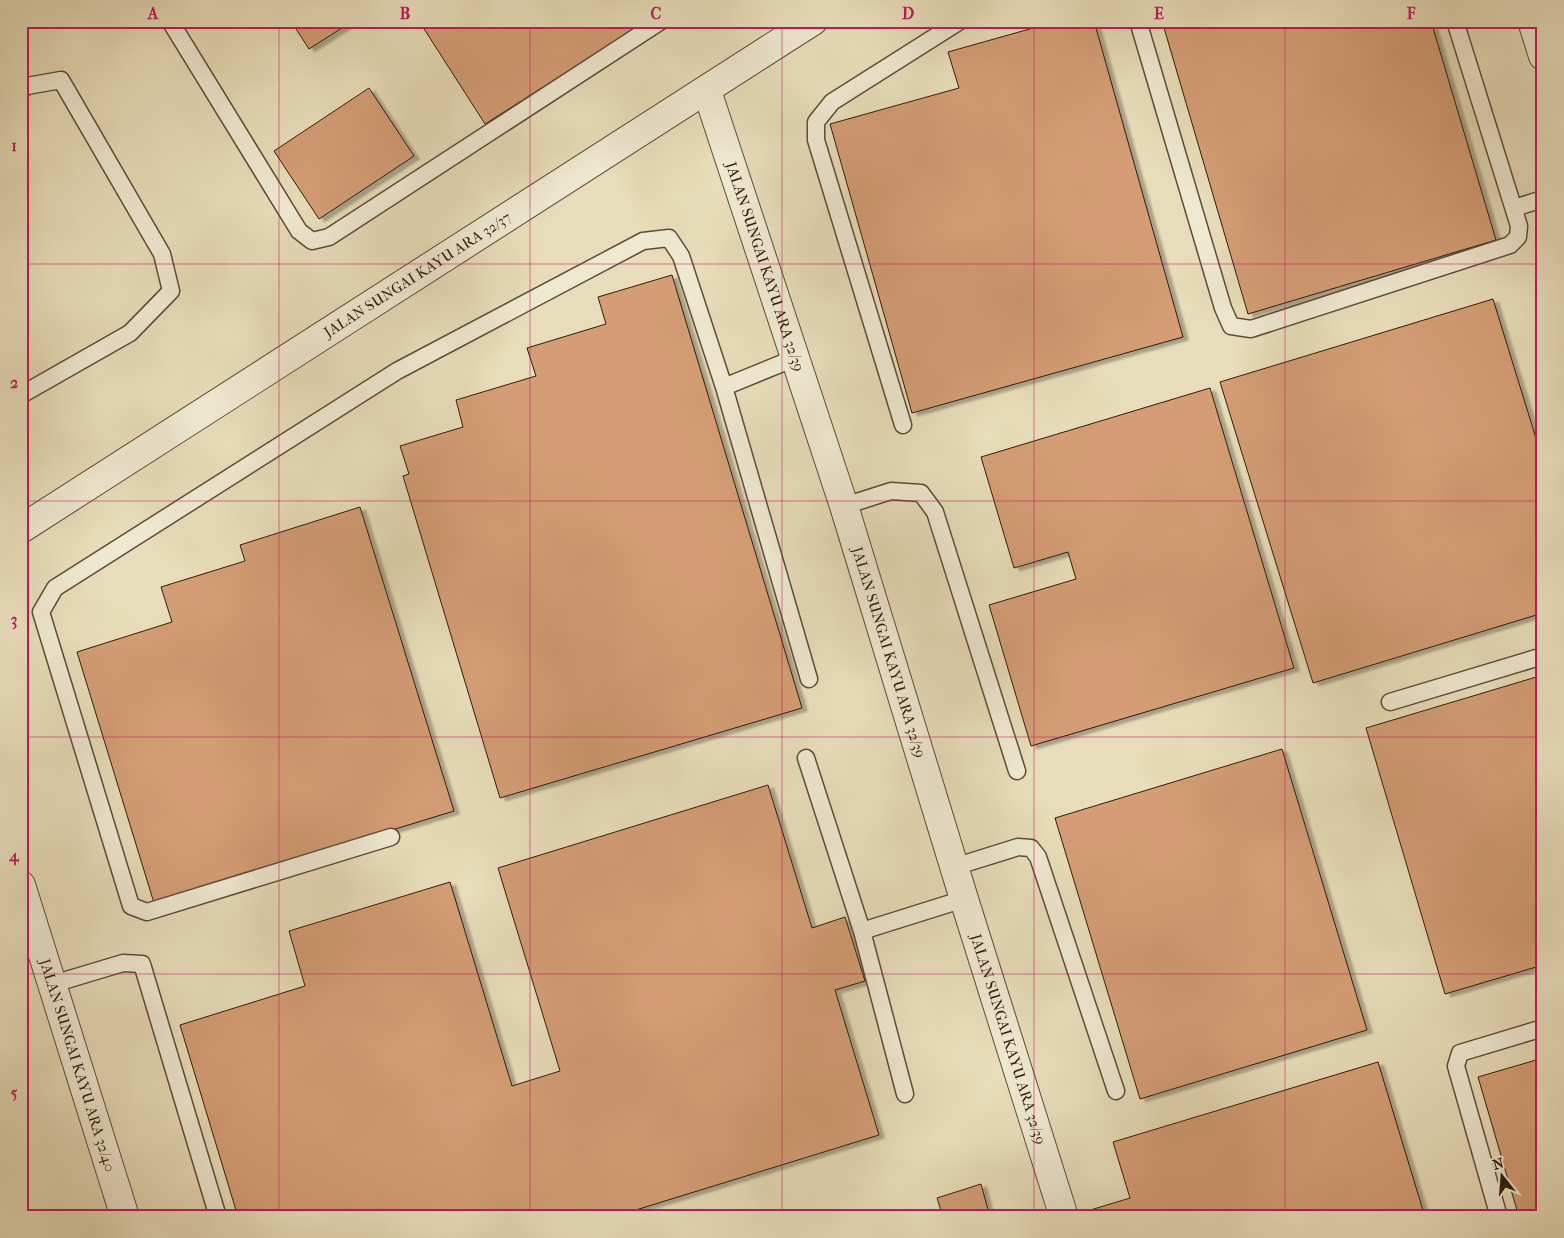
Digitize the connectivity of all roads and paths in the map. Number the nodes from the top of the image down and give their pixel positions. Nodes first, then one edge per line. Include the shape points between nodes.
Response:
1 (170, 21) edge
2 (662, 21) edge
3 (813, 21) edge
4 (960, 21) edge
5 (1138, 21) edge
6 (1455, 21) edge
7 (1532, 21) edge
8 (1543, 56) edge
9 (21, 90) edge
10 (708, 91) junction
11 (1543, 199) edge
12 (1514, 208) junction
13 (795, 358) junction
14 (724, 387) junction
15 (21, 396) edge
16 (903, 425) dead end
17 (844, 506) junction
18 (21, 529) edge
19 (1543, 656) edge
20 (809, 679) dead end
21 (1390, 702) dead end
22 (806, 758) dead end
23 (1017, 771) dead end
24 (391, 837) dead end
25 (954, 866) junction
26 (21, 885) edge
27 (964, 899) junction
28 (862, 931) junction
29 (53, 984) junction
30 (1543, 1028) edge
31 (1116, 1091) dead end
32 (905, 1094) dead end
33 (126, 1217) edge
34 (218, 1217) edge
35 (1064, 1217) edge
36 (1499, 1217) edge

1 - 2 lane via 299,231 312,241 329,237
3 - 10 street, JALAN SUNGAI KAYU ARA 32/37
4 - 16 lane via 832,102 816,122 816,140
5 - 12 lane via 1231,326 1251,329 1510,246 1518,237
6 - 12 lane
7 - 8 street
9 - 15 lane via 61,80 162,254 171,291 130,333
10 - 13 street, JALAN SUNGAI KAYU ARA 32/39
10 - 18 street, JALAN SUNGAI KAYU ARA 32/37
11 - 12 lane
13 - 14 lane
13 - 17 street, JALAN SUNGAI KAYU ARA 32/39
14 - 20 lane
14 - 24 lane via 682,256 669,238 643,241 397,371 55,588 42,612 131,906 147,912
17 - 23 lane via 891,491 921,493 935,512
17 - 25 street, JALAN SUNGAI KAYU ARA 32/39
19 - 21 lane
22 - 28 lane
25 - 27 street, JALAN SUNGAI KAYU ARA 32/39
25 - 31 lane via 1018,848 1031,848 1038,857
26 - 29 street, JALAN SUNGAI KAYU ARA 32/40
27 - 28 lane
27 - 35 street, JALAN SUNGAI KAYU ARA 32/39
28 - 32 lane
29 - 33 street, JALAN SUNGAI KAYU ARA 32/40
29 - 34 lane via 123,963 142,964
30 - 36 lane via 1460,1053 1456,1066

